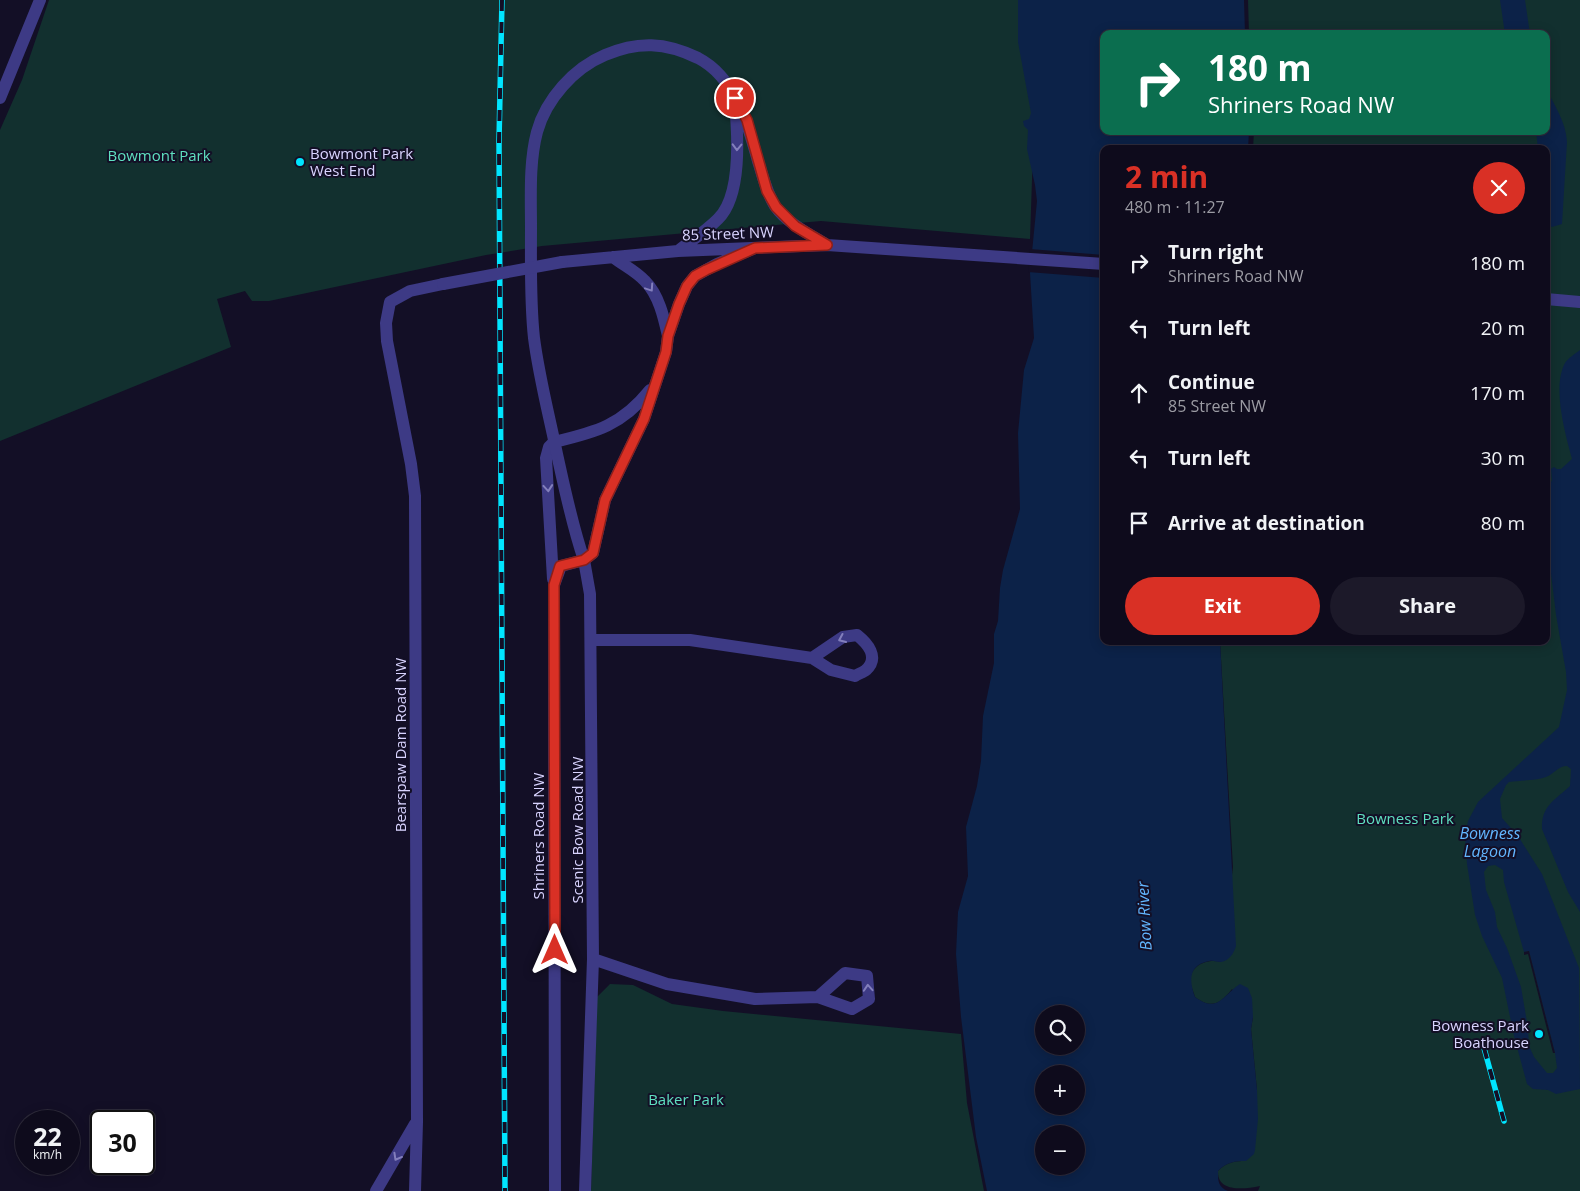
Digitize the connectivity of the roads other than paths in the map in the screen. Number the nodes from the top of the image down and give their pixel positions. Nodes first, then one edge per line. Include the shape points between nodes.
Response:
1 (40, 0) edge
2 (0, 98) edge
3 (735, 98) junction
4 (827, 245) junction
5 (755, 248) junction
6 (678, 251) junction
7 (613, 257) junction
8 (1100, 264) edge
9 (1550, 299) edge
10 (390, 302) joint
11 (1580, 302) edge
12 (668, 336) junction
13 (656, 383) junction
14 (554, 442) junction
15 (584, 560) junction
16 (554, 585) junction
17 (591, 640) junction
18 (812, 658) dead end
19 (594, 959) junction
20 (818, 998) dead end
21 (417, 1122) junction
22 (376, 1191) edge
23 (415, 1191) edge
24 (555, 1191) edge
25 (585, 1191) edge

1 - 2 street
3 - 4 street, Scenic Bow Road NW via 747,120 767,191 776,207 795,226
3 -> 6 street via 737,153 732,196 719,218
3 - 14 street, Scenic Bow Road NW via 717,72 700,59 670,47 638,46 615,51 582,68 545,112 533,162 531,293 534,337
4 - 5 street, 85 Street NW
4 - 8 street, 85 Street NW
5 - 6 street, 85 Street NW
5 - 12 street via 695,276 687,286
6 - 7 street, 85 Street NW
7 - 10 street, 85 Street NW, bridge via 562,262 443,284 410,291
7 -> 12 street via 646,281 653,291
9 - 11 street
10 - 21 street, Bearspaw Dam Road NW via 387,341 416,496
12 - 13 street
13 - 14 street via 638,405 616,421 592,433
13 - 15 street via 644,419 605,500 593,553
14 - 15 street, Scenic Bow Road NW via 573,529
14 -> 16 street via 546,458
15 - 16 street, Shriners Road NW via 560,566
15 - 17 street, Scenic Bow Road NW via 590,594
16 - 24 street, Shriners Road NW
17 - 18 street via 690,640
17 - 19 street, Scenic Bow Road NW
19 - 20 street via 666,984 756,999
19 - 25 street, Scenic Bow Road NW
21 -> 22 street
21 - 23 street, Bearspaw Dam Road NW

